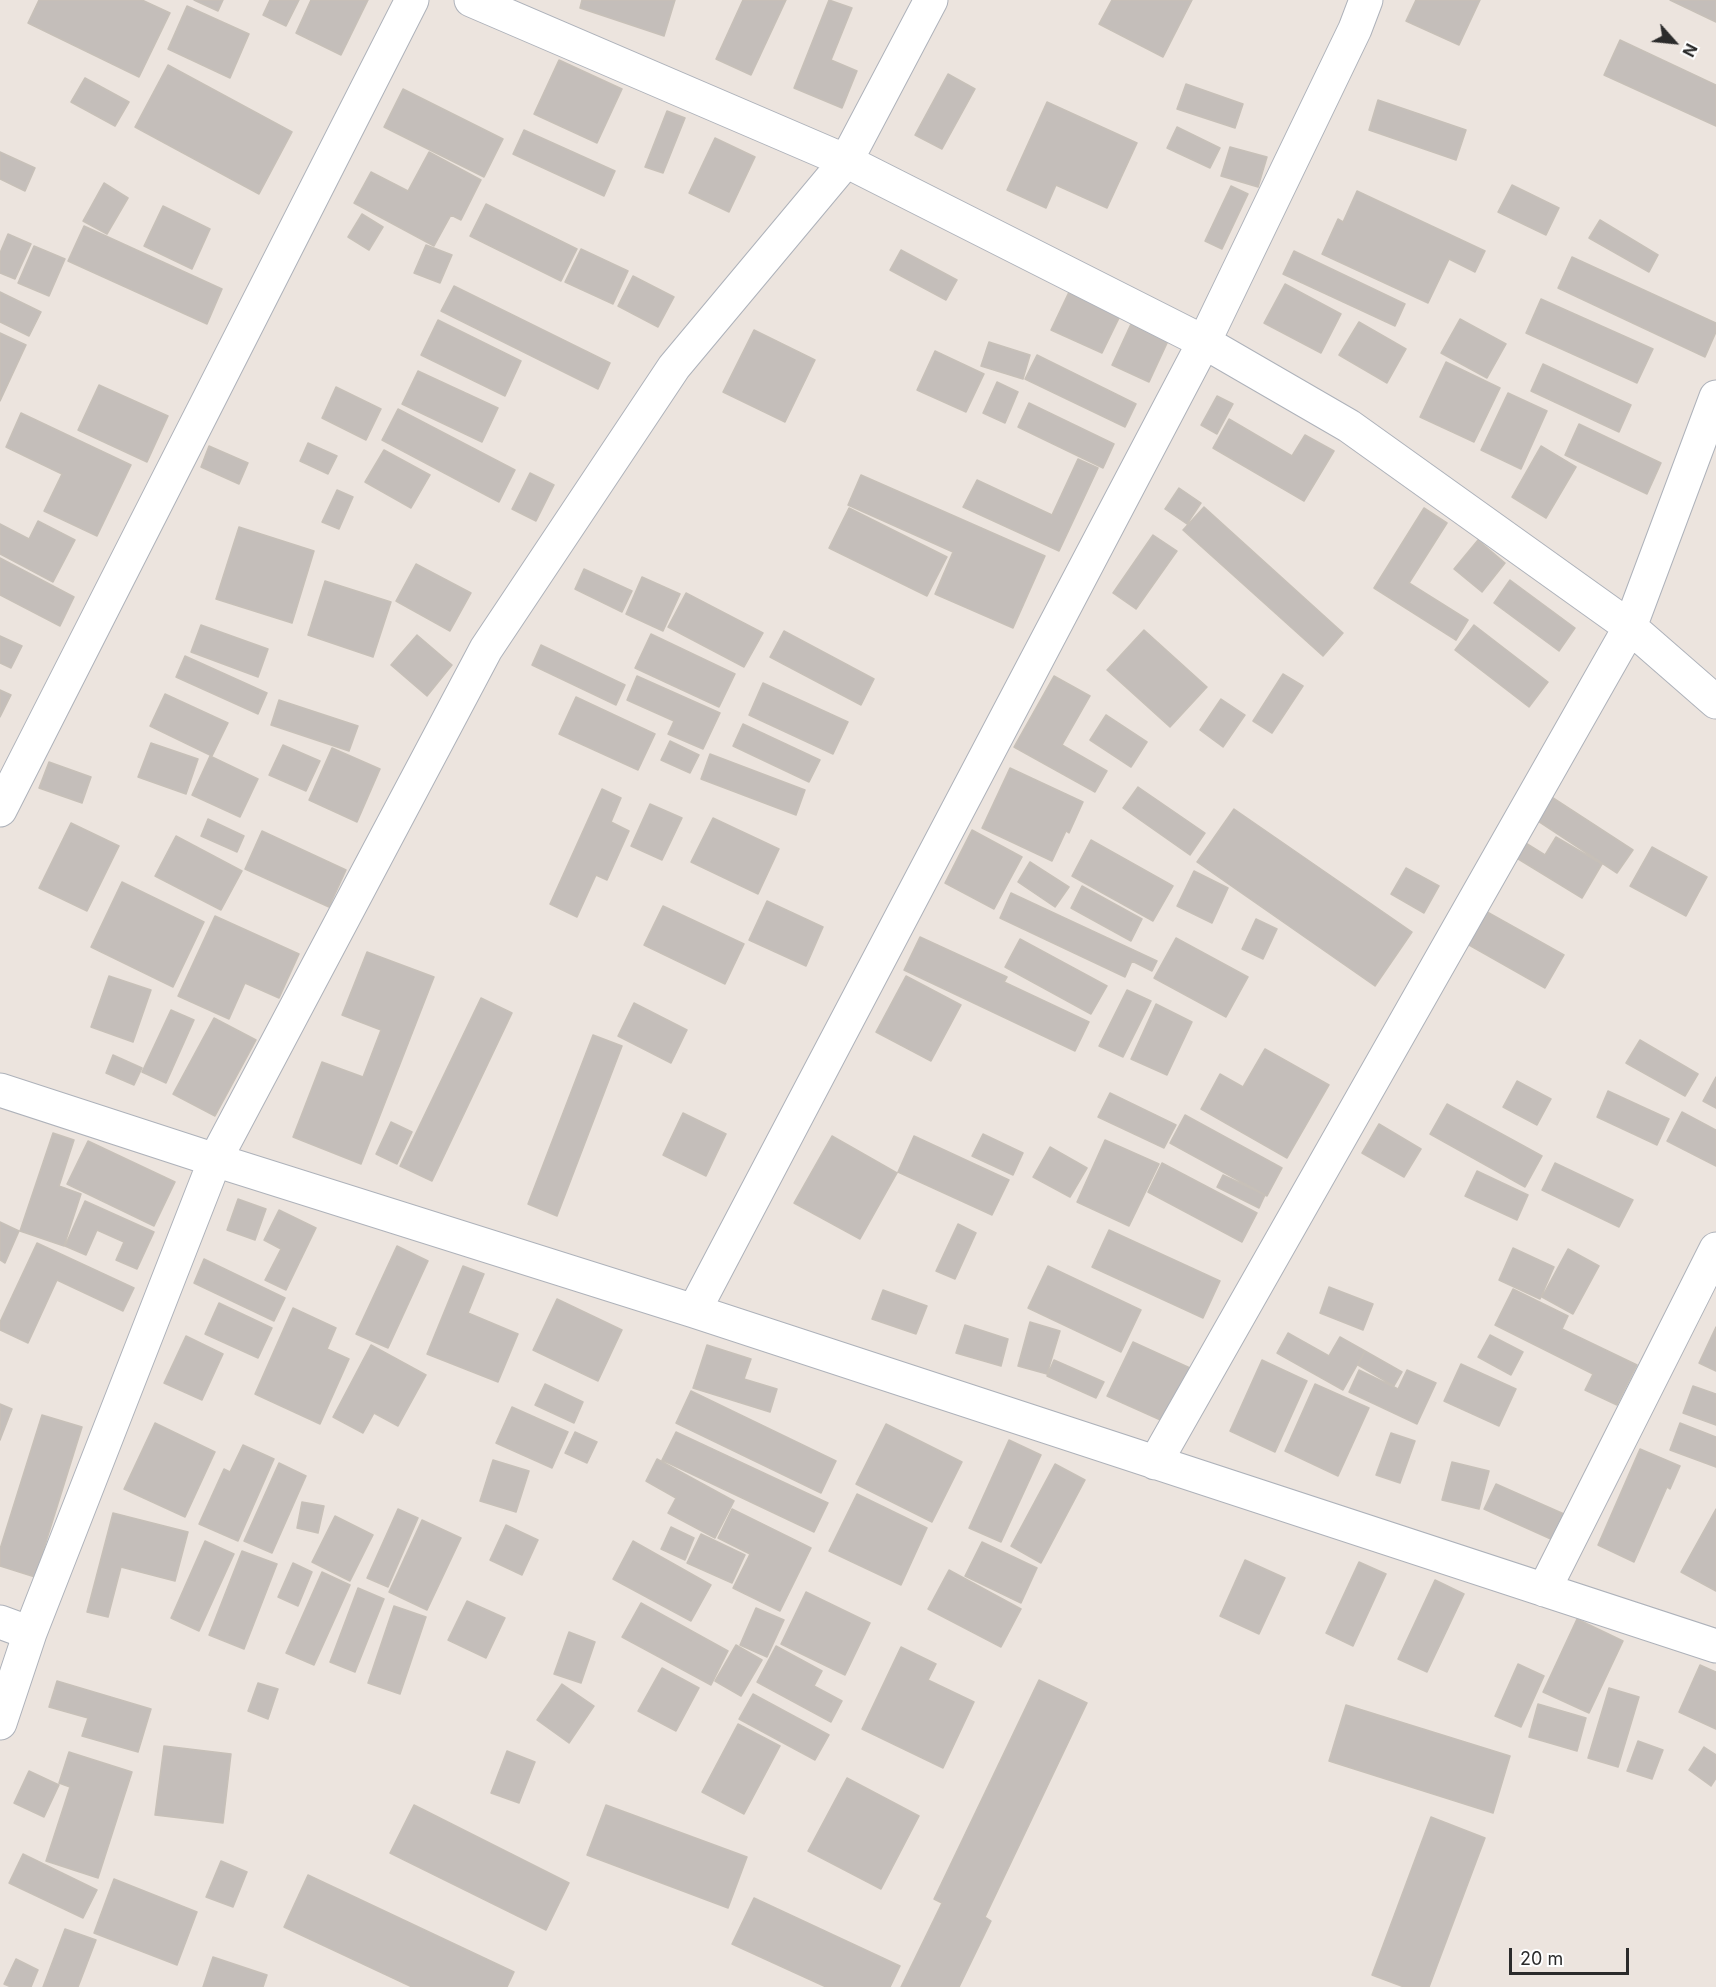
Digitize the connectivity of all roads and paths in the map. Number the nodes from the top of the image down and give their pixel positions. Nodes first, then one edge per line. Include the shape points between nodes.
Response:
1 (412, 0) edge
2 (471, 0) edge
3 (931, 0) edge
4 (1366, 0) edge
5 (846, 161) junction
6 (1204, 342) junction
7 (1716, 397) edge
8 (1630, 627) junction
9 (1716, 702) edge
10 (0, 810) edge
11 (0, 1090) edge
12 (215, 1160) junction
13 (1716, 1249) edge
14 (694, 1311) junction
15 (1155, 1463) junction
16 (1544, 1590) junction
17 (0, 1622) edge
18 (30, 1633) junction
19 (1716, 1646) edge
20 (0, 1723) edge

1 - 10 street
2 - 5 street
3 - 5 street
4 - 6 street
5 - 6 street
5 - 12 street via 674,367 486,649
6 - 8 street via 1350,426
6 - 14 street
7 - 8 street
8 - 9 street
8 - 15 street
11 - 12 street
12 - 14 street
12 - 18 street
13 - 16 street
14 - 15 street
15 - 16 street
16 - 19 street
17 - 18 street
18 - 20 street

